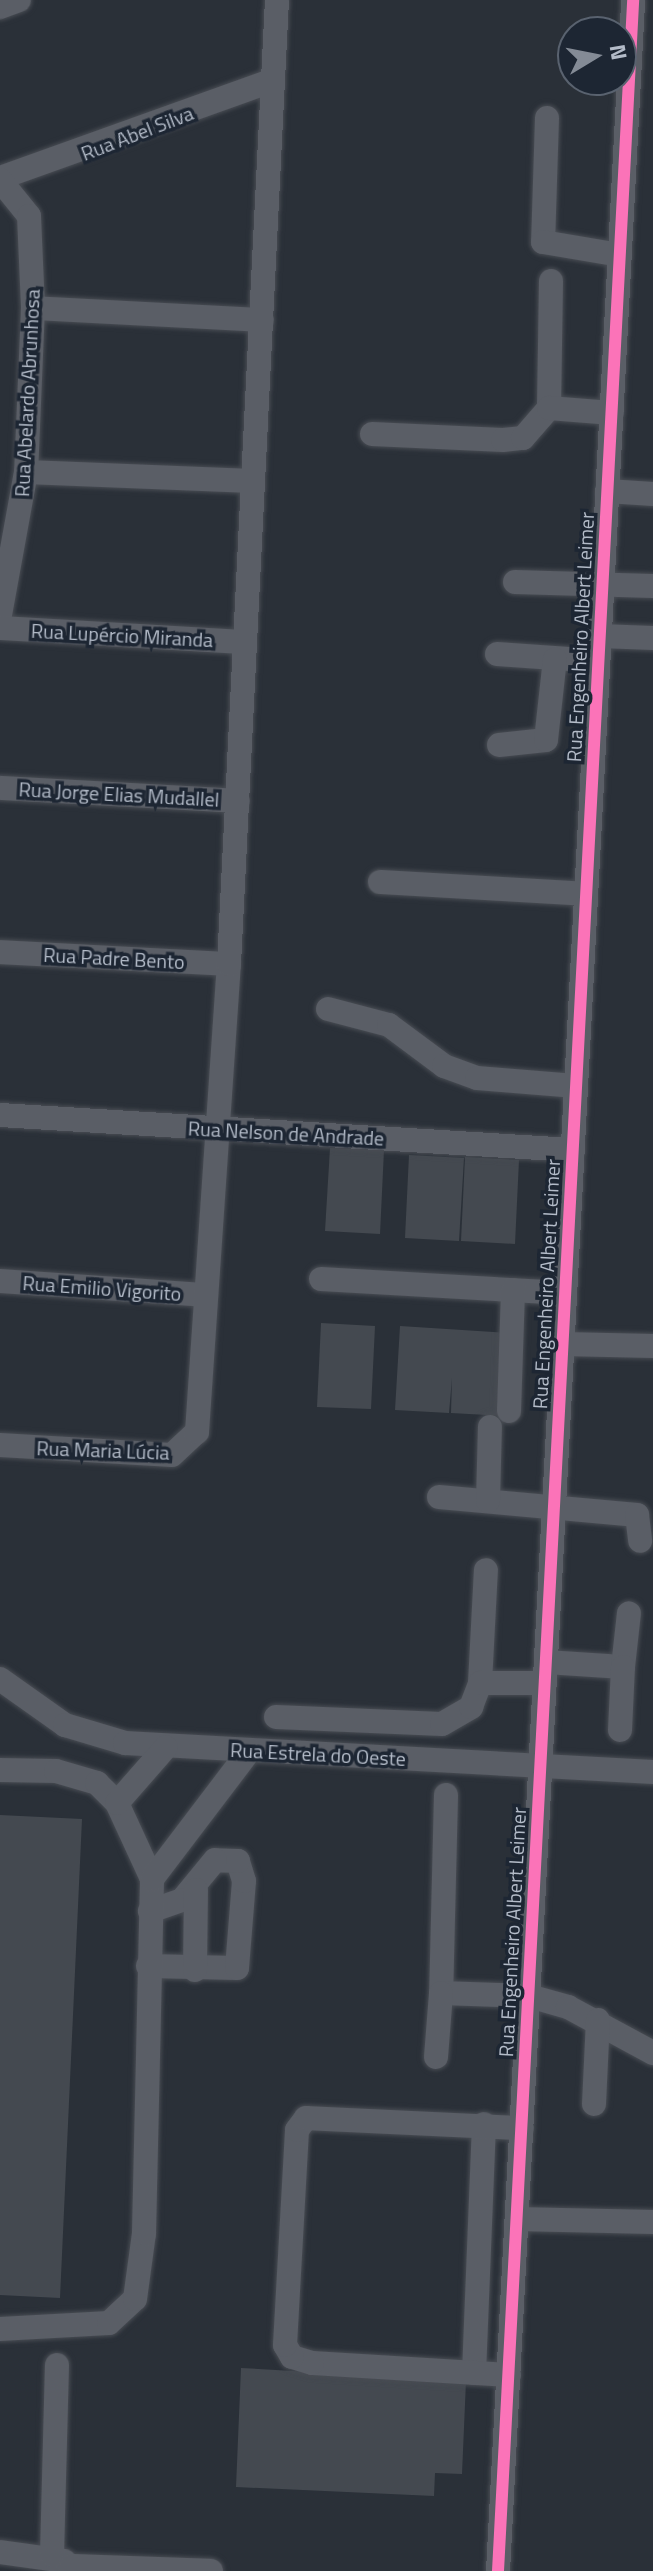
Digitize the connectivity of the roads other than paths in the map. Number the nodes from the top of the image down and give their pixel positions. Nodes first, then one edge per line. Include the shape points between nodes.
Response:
1 (19, 0) edge
2 (277, 0) edge
3 (633, 0) edge
4 (0, 7) edge
5 (271, 81) junction
6 (547, 118) dead end
7 (0, 179) edge
8 (620, 255) junction
9 (551, 281) dead end
10 (33, 308) junction
11 (262, 320) junction
12 (549, 408) junction
13 (612, 413) junction
14 (372, 434) dead end
15 (26, 472) junction
16 (253, 481) junction
17 (607, 491) junction
18 (653, 494) edge
19 (515, 582) dead end
20 (602, 586) junction
21 (653, 586) edge
22 (0, 615) edge
23 (0, 628) edge
24 (600, 636) junction
25 (653, 638) edge
26 (244, 642) junction
27 (497, 654) dead end
28 (555, 659) junction
29 (598, 661) junction
30 (552, 701) junction
31 (596, 704) junction
32 (499, 745) dead end
33 (0, 788) edge
34 (238, 801) junction
35 (380, 882) dead end
36 (586, 894) junction
37 (0, 952) edge
38 (229, 964) junction
39 (328, 1009) dead end
40 (576, 1086) junction
41 (0, 1115) edge
42 (219, 1128) junction
43 (573, 1150) junction
44 (321, 1279) dead end
45 (0, 1281) edge
46 (513, 1290) junction
47 (565, 1293) junction
48 (204, 1295) junction
49 (563, 1344) junction
50 (653, 1346) edge
51 (509, 1411) dead end
52 (490, 1427) dead end
53 (0, 1445) edge
54 (439, 1497) dead end
55 (488, 1501) junction
56 (554, 1507) junction
57 (640, 1541) dead end
58 (486, 1570) dead end
59 (629, 1613) dead end
60 (623, 1667) junction
61 (545, 1673) junction
62 (0, 1679) edge
63 (480, 1683) junction
64 (276, 1717) dead end
65 (620, 1730) dead end
66 (166, 1747) junction
67 (249, 1751) junction
68 (540, 1766) junction
69 (0, 1770) edge
70 (653, 1772) edge
71 (446, 1795) dead end
72 (117, 1803) junction
73 (152, 1879) junction
74 (196, 1890) junction
75 (150, 1911) junction
76 (148, 1966) junction
77 (195, 1970) junction
78 (441, 1993) junction
79 (529, 1996) junction
80 (598, 2020) junction
81 (653, 2053) edge
82 (436, 2057) dead end
83 (594, 2104) dead end
84 (484, 2124) junction
85 (522, 2128) junction
86 (517, 2219) junction
87 (653, 2222) edge
88 (479, 2244) junction
89 (516, 2247) junction
90 (0, 2329) edge
91 (57, 2365) dead end
92 (474, 2373) junction
93 (509, 2375) junction
94 (0, 2552) edge
95 (65, 2564) edge
96 (211, 2571) edge
97 (498, 2571) edge

1 - 4 street
2 - 5 street
3 - 8 street, Rua Engenheiro Albert Leimer
5 - 7 street, Rua Abel Silva
5 - 11 street
6 - 8 street via 543,242
7 - 10 street, Rua Abelardo Abrunhosa via 29,216
8 - 13 street, Rua Engenheiro Albert Leimer
9 - 12 street
10 - 11 street
10 - 15 street, Rua Abelardo Abrunhosa
11 - 16 street
12 - 13 street
12 - 14 street via 523,438
13 - 17 street, Rua Engenheiro Albert Leimer
15 - 16 street
15 - 22 street, Rua Abelardo Abrunhosa
16 - 26 street
17 - 18 street
17 - 20 street, Rua Engenheiro Albert Leimer
19 - 20 street
20 - 21 street
20 - 24 street, Rua Engenheiro Albert Leimer
23 - 26 street, Rua Lupércio Miranda
24 - 25 street
24 - 29 street, Rua Engenheiro Albert Leimer
26 - 34 street
27 - 28 street
28 - 29 street
28 - 30 street
29 - 31 street, Rua Engenheiro Albert Leimer
30 - 31 street
30 - 32 street via 546,740
31 - 36 street, Rua Engenheiro Albert Leimer
33 - 34 street, Rua Jorge Elias Mudallel
34 - 38 street
35 - 36 street
36 - 40 street, Rua Engenheiro Albert Leimer
37 - 38 street, Rua Padre Bento
38 - 42 street
39 - 40 street via 389,1025 444,1066 477,1078
40 - 43 street, Rua Engenheiro Albert Leimer
41 - 42 street, Rua Nelson de Andrade
42 - 43 street, Rua Nelson de Andrade
42 - 48 street
43 - 47 street, Rua Engenheiro Albert Leimer
44 - 46 street
45 - 48 street, Rua Emilio Vigorito
46 - 47 street
46 - 51 street
47 - 49 street, Rua Engenheiro Albert Leimer
48 - 53 street, Rua Maria Lúcia via 197,1432 172,1455
49 - 50 street
49 - 56 street, Rua Engenheiro Albert Leimer
52 - 55 street
54 - 55 street
55 - 56 street
56 - 57 street via 637,1515
56 - 61 street, Rua Engenheiro Albert Leimer
58 - 63 street
59 - 60 street
60 - 61 street
60 - 65 street
61 - 63 street
61 - 68 street, Rua Engenheiro Albert Leimer
62 - 66 street, Rua Estrela do Oeste via 65,1725
63 - 64 street via 471,1707 442,1724
66 - 67 street, Rua Estrela do Oeste
66 - 72 street
67 - 68 street, Rua Estrela do Oeste
67 - 73 street
68 - 70 street, Rua Estrela do Oeste
68 - 79 street, Rua Engenheiro Albert Leimer
69 - 72 street via 80,1775
71 - 78 street
72 - 73 street
73 - 75 street
74 - 75 street
74 - 77 street
74 - 77 street via 215,1860 238,1861 244,1881 237,1968
75 - 76 street
76 - 77 street
76 - 90 street via 144,2233 135,2299 109,2323
78 - 79 street
78 - 82 street
79 - 80 street
79 - 85 street, Rua Engenheiro Albert Leimer
80 - 81 street via 638,2051
80 - 83 street
84 - 85 street
84 - 88 street
84 - 92 street via 306,2118 297,2130 285,2345 292,2357 312,2363
85 - 86 street, Rua Engenheiro Albert Leimer
86 - 87 street
86 - 89 street, Rua Engenheiro Albert Leimer
88 - 89 street
88 - 92 street
89 - 93 street, Rua Engenheiro Albert Leimer
91 - 95 street
92 - 93 street
93 - 97 street, Rua Engenheiro Albert Leimer
94 - 95 street
95 - 96 street

